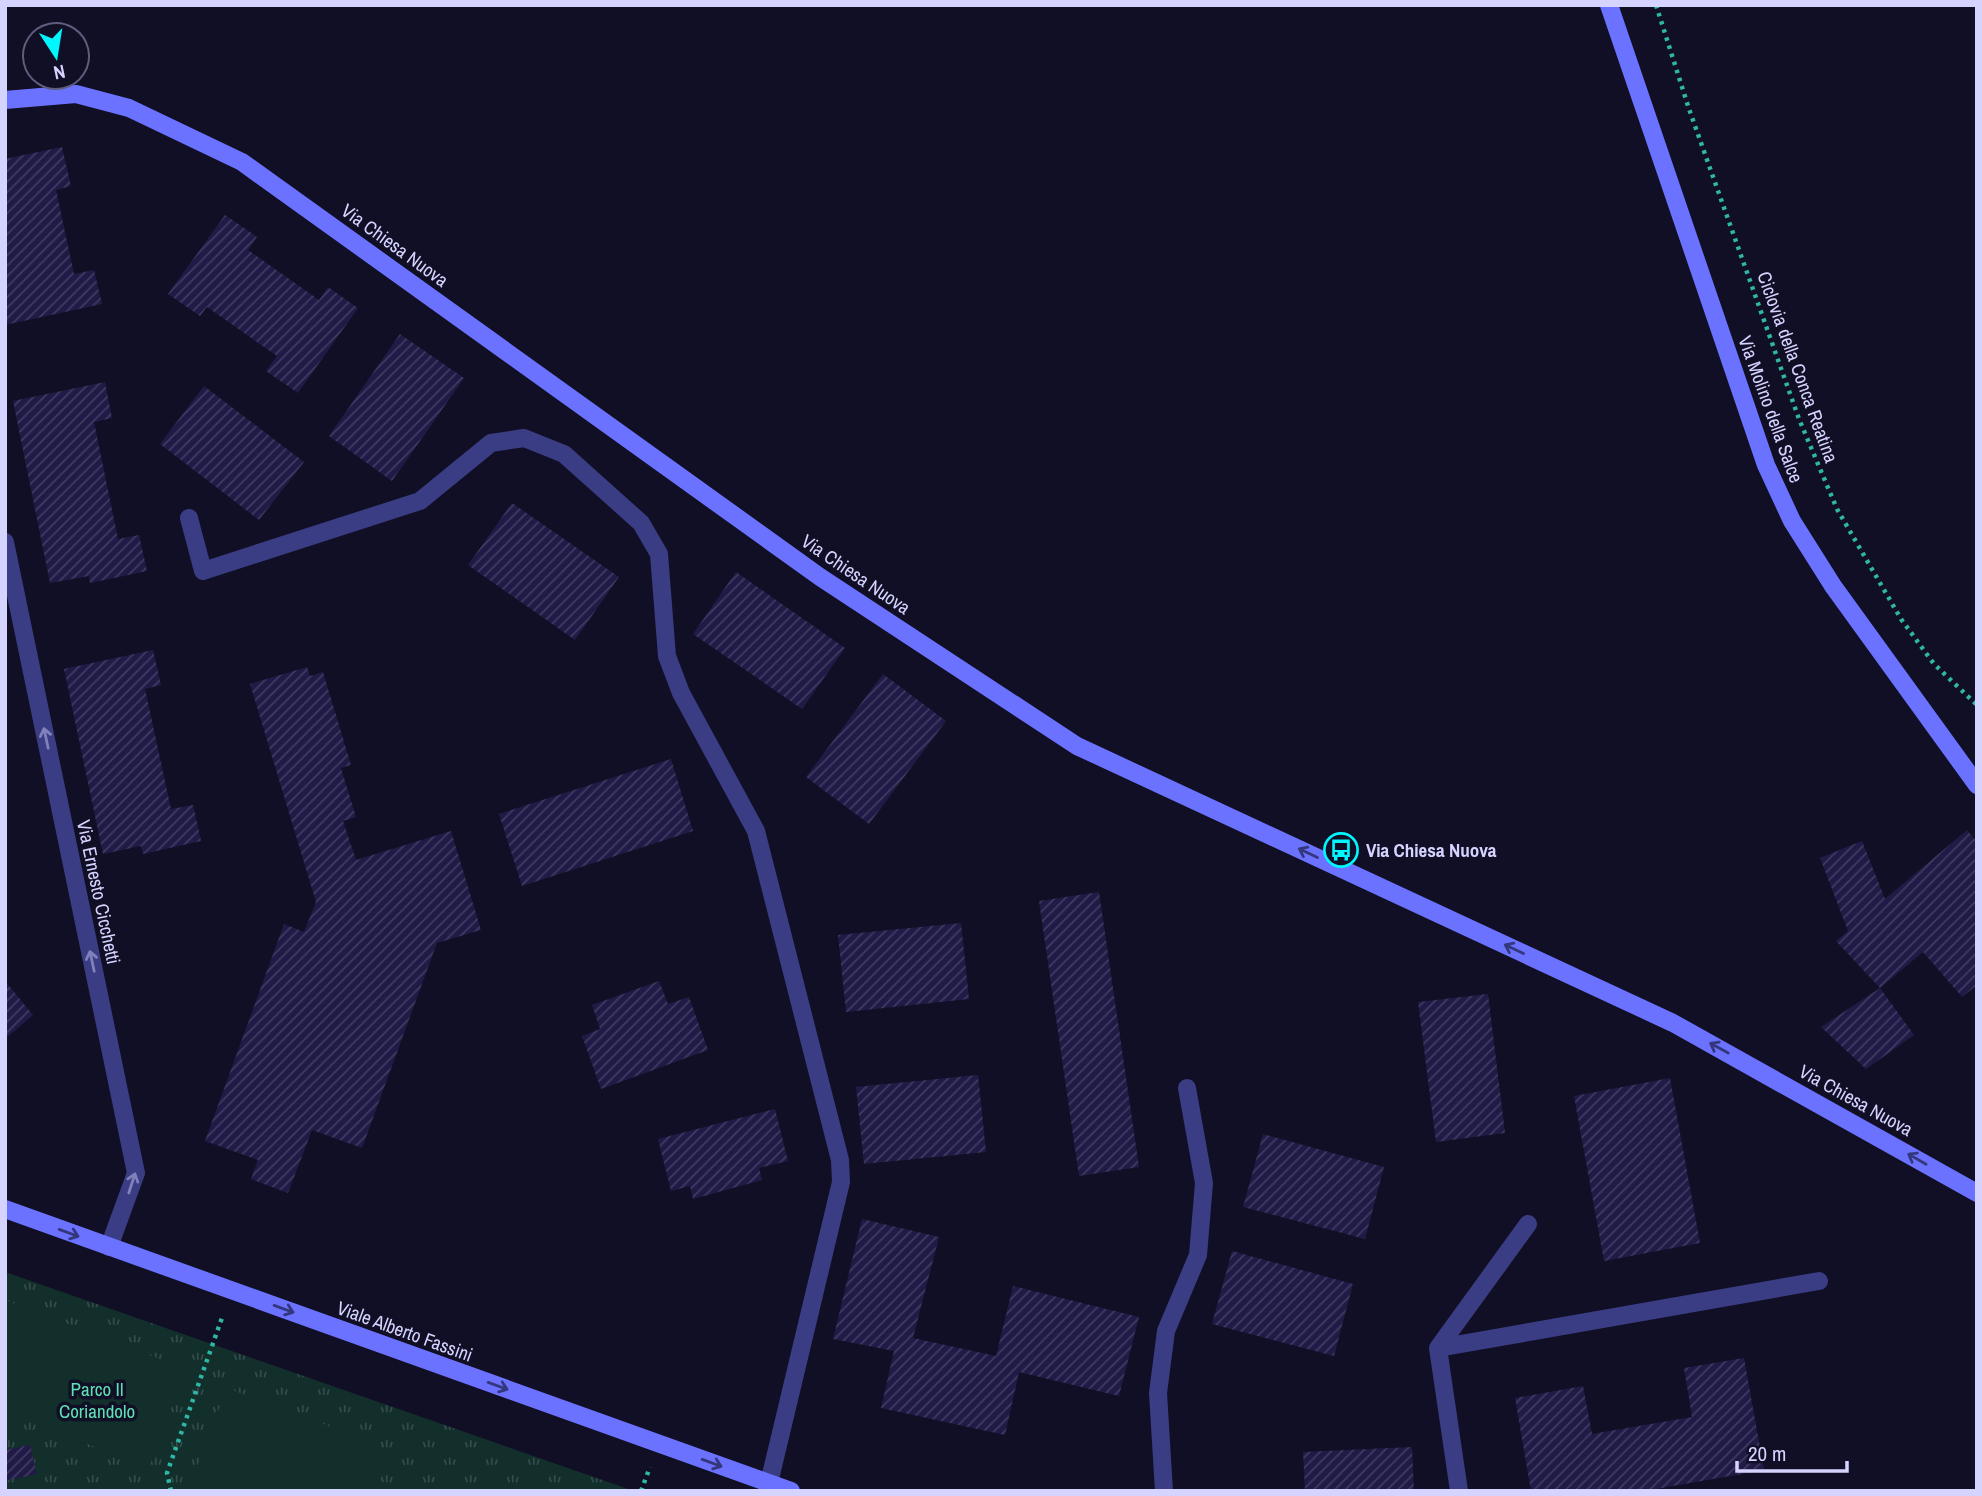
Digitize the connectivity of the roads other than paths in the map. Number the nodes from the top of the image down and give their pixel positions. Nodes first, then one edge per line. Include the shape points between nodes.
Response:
1 (1609, 5) edge
2 (5, 100) edge
3 (189, 518) dead end
4 (5, 542) edge
5 (1977, 785) edge
6 (1186, 1088) dead end
7 (1977, 1193) edge
8 (5, 1209) edge
9 (1528, 1224) dead end
10 (109, 1247) junction
11 (1818, 1281) dead end
12 (1438, 1348) junction
13 (769, 1483) junction
14 (791, 1491) edge
15 (1164, 1491) edge
16 (1459, 1491) edge

1 - 5 main road, Via Molino della Salce via 1771,477 1833,586
7 -> 2 main road, Via Chiesa Nuova via 1673,1023 1077,746 820,577 242,162 129,108 76,94
3 - 13 street via 203,571 420,501 491,443 524,438 564,454 641,523 659,554 667,656 681,694 756,831 841,1160 842,1182
10 -> 4 street, Via Ernesto Cicchetti via 136,1173
6 - 15 street via 1203,1183 1198,1255 1166,1331 1158,1393
8 -> 10 main road, Viale Alberto Fassini
9 - 12 street
10 -> 13 main road, Viale Alberto Fassini
11 - 12 street
12 - 16 street
13 - 14 main road, Viale Alberto Fassini

